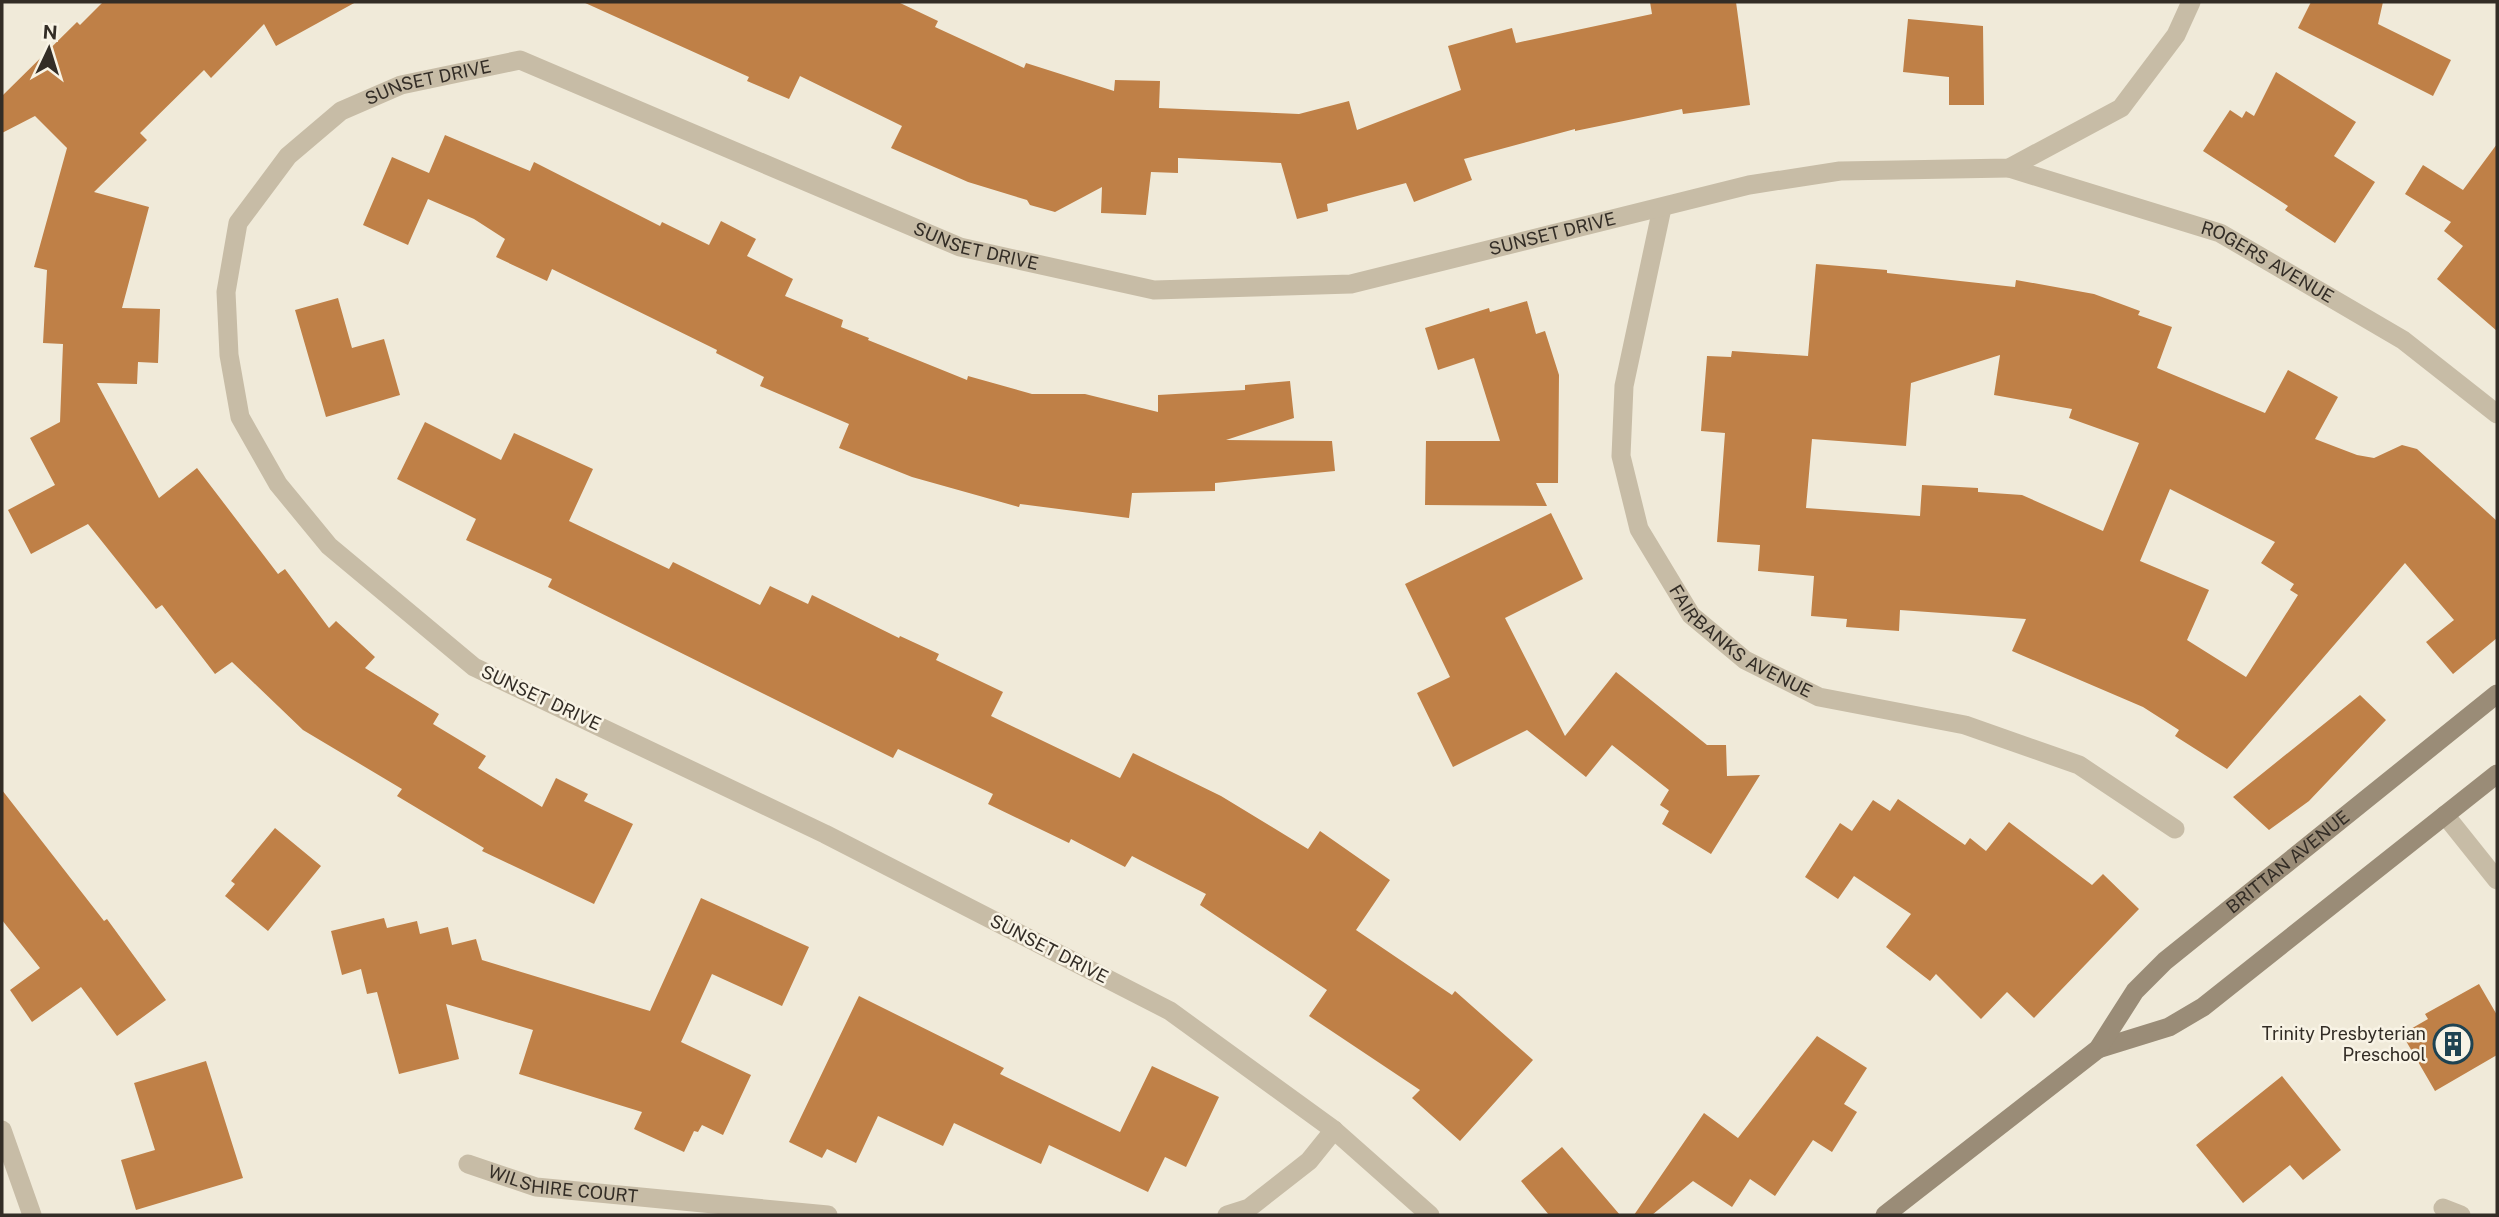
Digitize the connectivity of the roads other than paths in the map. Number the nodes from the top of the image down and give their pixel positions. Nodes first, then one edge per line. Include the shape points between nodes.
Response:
1 (2191, 2) edge
2 (2009, 168) junction
3 (1662, 208) junction
4 (2497, 414) edge
5 (2497, 694) edge
6 (2497, 774) edge
7 (2445, 815) junction
8 (2175, 829) dead end
9 (2497, 880) edge
10 (2098, 1049) junction
11 (2, 1130) edge
12 (1334, 1130) junction
13 (468, 1164) dead end
14 (32, 1215) edge
15 (828, 1215) edge
16 (1227, 1215) edge
17 (1430, 1215) edge
18 (1885, 1215) edge

1 - 2 street, SUNSET DRIVE via 2176,35 2121,108
2 - 3 street, SUNSET DRIVE via 1840,171 1749,185
2 - 4 street, ROGERS AVENUE via 2220,233 2403,340
3 - 8 street, FAIRBANKS AVENUE via 1624,386 1621,456 1639,529 1691,615 1745,660 1819,697 1965,725 2079,765
3 - 12 street, SUNSET DRIVE via 1351,284 1154,290 960,247 520,60 401,85 341,111 288,156 238,223 226,292 229,355 240,417 278,484 330,546 474,667 825,834 1170,1011
5 - 10 main road, BRITTAN AVENUE via 2165,961 2135,991
6 - 7 main road, BRITTAN AVENUE
7 - 9 street
7 - 10 main road, BRITTAN AVENUE via 2203,1007 2169,1027
10 - 18 main road, BRITTAN AVENUE
11 - 14 street
12 - 16 street via 1309,1161 1249,1208
12 - 17 street, SUNSET DRIVE
13 - 15 street, WILSHIRE COURT via 536,1187

